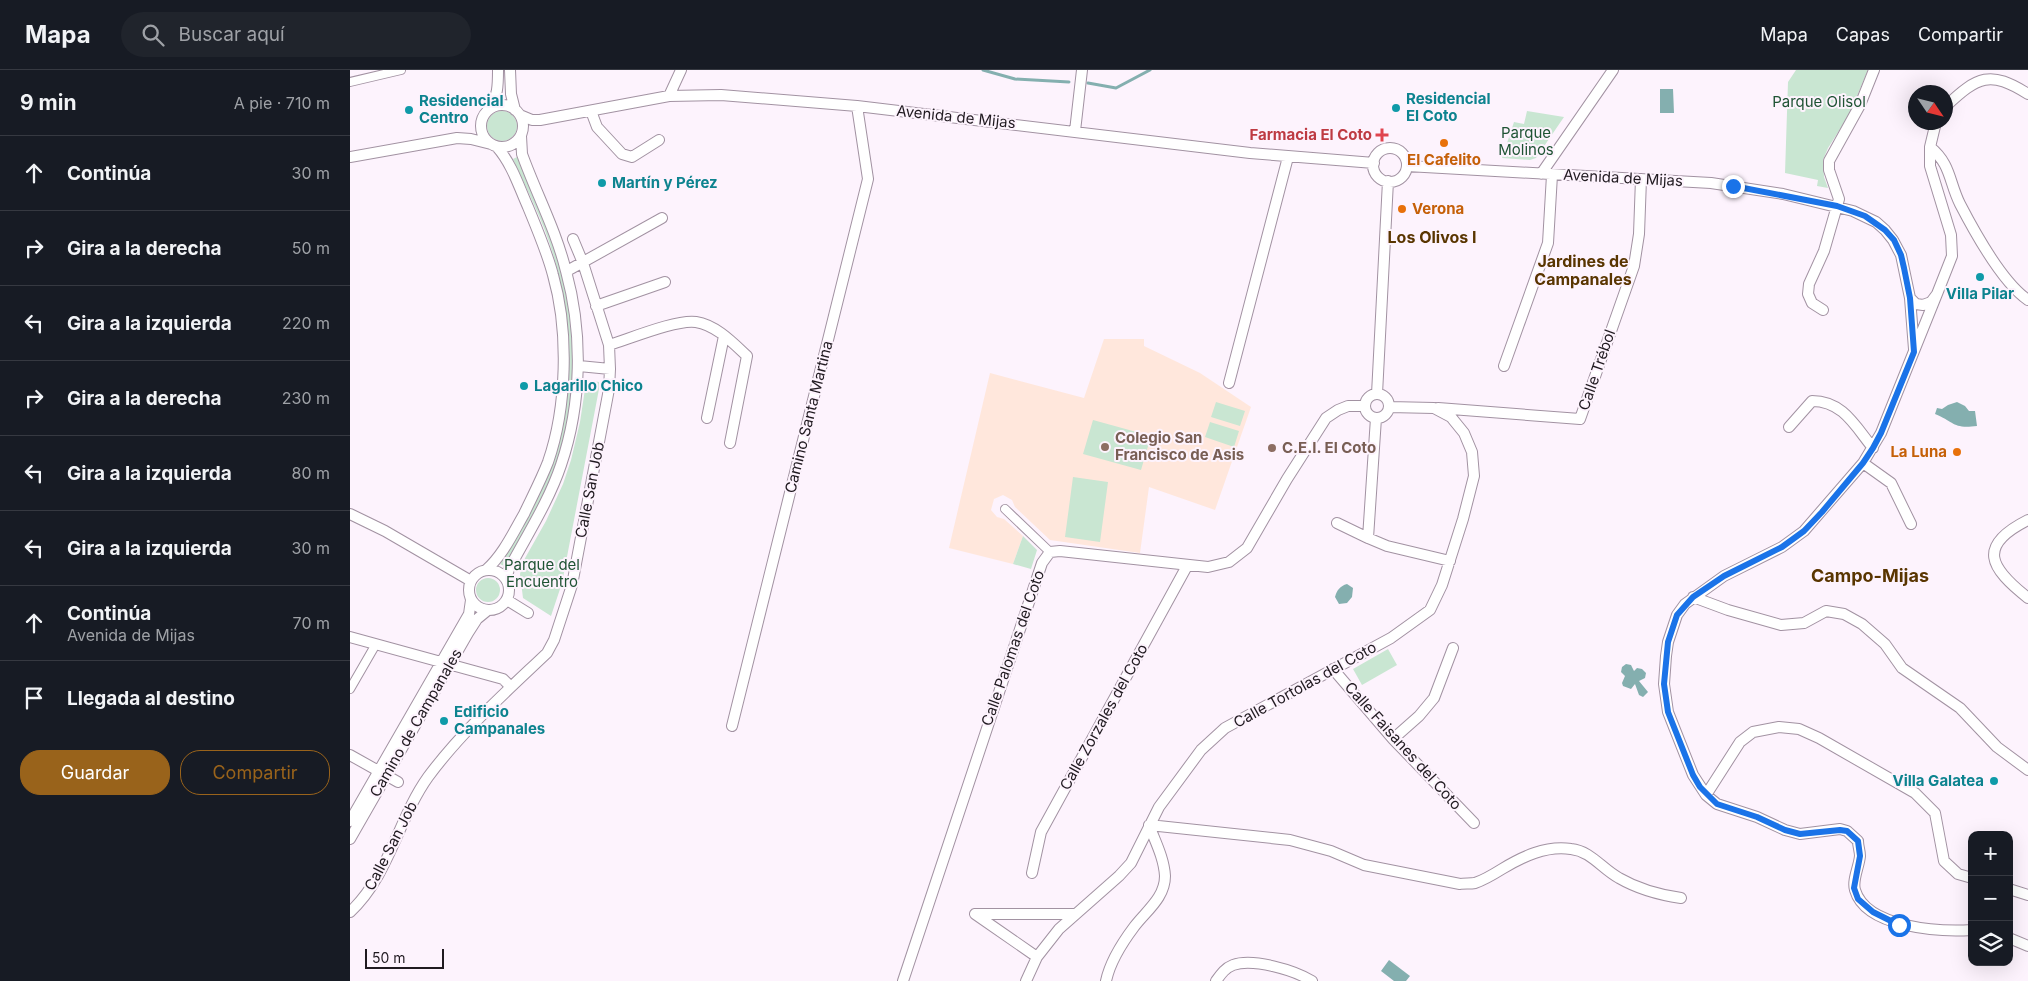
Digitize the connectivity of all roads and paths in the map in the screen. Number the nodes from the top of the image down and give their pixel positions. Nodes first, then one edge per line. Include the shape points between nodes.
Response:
1 (401, 70) edge
2 (498, 70) edge
3 (510, 70) edge
4 (681, 70) edge
5 (1082, 70) edge
6 (1613, 70) edge
7 (1874, 70) edge
8 (350, 82) edge
9 (2028, 94) edge
10 (669, 96) junction
11 (1953, 99) edge
12 (857, 106) junction
13 (591, 111) junction
14 (518, 112) junction
15 (486, 113) junction
16 (540, 120) junction
17 (1934, 130) edge
18 (1075, 131) junction
19 (521, 135) junction
20 (457, 138) junction
21 (659, 140) dead end
22 (494, 146) junction
23 (1930, 148) junction
24 (1288, 156) junction
25 (350, 157) edge
26 (1374, 163) junction
27 (1407, 166) junction
28 (1541, 174) junction
29 (1552, 174) junction
30 (1641, 179) junction
31 (1388, 181) junction
32 (1837, 206) junction
33 (662, 218) dead end
34 (573, 239) dead end
35 (583, 264) junction
36 (567, 271) junction
37 (665, 282) dead end
38 (1937, 294) junction
39 (1910, 298) junction
40 (2028, 300) edge
41 (596, 306) junction
42 (1823, 310) dead end
43 (724, 336) junction
44 (609, 345) junction
45 (1914, 352) junction
46 (579, 366) junction
47 (1504, 366) dead end
48 (610, 369) junction
49 (1229, 383) dead end
50 (1377, 394) junction
51 (1364, 406) junction
52 (1389, 407) junction
53 (1434, 408) junction
54 (707, 418) dead end
55 (1376, 418) junction
56 (1789, 427) dead end
57 (730, 443) dead end
58 (1873, 448) junction
59 (1863, 463) junction
60 (1005, 510) dead end
61 (350, 514) edge
62 (2028, 520) edge
63 (1337, 523) dead end
64 (1911, 524) dead end
65 (1368, 538) junction
66 (1050, 552) junction
67 (1450, 561) junction
68 (1187, 566) junction
69 (486, 570) junction
70 (506, 579) junction
71 (471, 581) junction
72 (1693, 597) junction
73 (2028, 598) edge
74 (471, 600) junction
75 (507, 600) junction
76 (488, 610) junction
77 (528, 613) dead end
78 (350, 637) edge
79 (376, 644) junction
80 (1453, 648) dead end
81 (446, 664) junction
82 (1333, 669) junction
83 (511, 687) junction
84 (350, 689) edge
85 (732, 726) dead end
86 (1393, 739) junction
87 (350, 755) edge
88 (2028, 770) edge
89 (382, 773) junction
90 (398, 782) dead end
91 (1706, 795) junction
92 (350, 821) edge
93 (1474, 824) dead end
94 (1149, 825) junction
95 (350, 838) edge
96 (1032, 873) dead end
97 (1968, 877) edge
98 (2013, 890) edge
99 (2028, 895) edge
100 (1680, 898) dead end
101 (350, 912) edge
102 (1076, 914) junction
103 (1968, 930) edge
104 (2013, 940) edge
105 (2028, 946) edge
106 (1037, 957) junction
107 (903, 981) edge
108 (1026, 981) edge
109 (1106, 981) edge
110 (1216, 981) edge
111 (1312, 981) edge

1 - 8 street
2 - 15 street via 495,101
3 - 14 street via 511,94
4 - 10 street
5 - 18 street
6 - 28 street
7 - 32 street via 1860,106 1829,161 1839,199
9 - 11 street via 1995,75 1964,89
10 - 12 street, Avenida de Mijas via 721,94
10 - 13 street, Avenida de Mijas
12 - 18 street, Avenida de Mijas
12 - 85 street, Camino Santa Martina via 868,179
13 - 16 street, Avenida de Mijas
13 - 21 street via 597,127 622,154 632,157
14 - 15 street via 501,105
14 - 16 street, Avenida de Mijas via 532,120
14 - 19 street via 524,125
15 - 20 street via 469,132
15 - 22 street via 482,134
16 - 19 street, Avenida de Mijas
17 - 23 street
18 - 24 street, Avenida de Mijas
19 - 22 street via 511,146
19 - 36 street via 522,154
20 - 22 street
20 - 25 street
22 - 69 street via 504,155 516,179 553,276 561,318 564,365 558,418 548,462 506,546
23 - 38 street via 1930,166 1951,235 1952,256
23 - 40 street via 1948,167 1960,203 1991,256 2020,295
24 - 26 street, Avenida de Mijas
24 - 49 street
26 - 27 street via 1378,153 1390,148 1404,155
26 - 31 street via 1375,173
27 - 28 street, Avenida de Mijas
27 - 31 street via 1401,178
28 - 29 street, Avenida de Mijas
29 - 30 street, Avenida de Mijas
29 - 47 street via 1548,243
30 - 32 street, Avenida de Mijas via 1711,183
30 - 53 street, Calle Trébol via 1634,266 1580,418
31 - 50 street
32 - 39 street, Avenida de Mijas via 1876,222 1894,240 1901,255
32 - 42 street via 1824,251 1809,284 1808,294 1812,303
33 - 35 street
34 - 35 street, Calle San Job
35 - 36 street
35 - 41 street, Calle San Job
36 - 46 street
37 - 41 street
38 - 39 street via 1931,302 1923,305
38 - 45 street
39 - 45 street, Avenida de Mijas
41 - 44 street, Calle San Job
43 - 44 street via 709,327 687,322
43 - 54 street
43 - 57 street via 747,356
44 - 48 street, Calle San Job
45 - 58 street
46 - 48 street
46 - 70 street via 572,421 561,465 544,505 508,569
48 - 83 street, Calle San Job via 609,390 572,585 547,653
50 - 51 street via 1367,398
50 - 52 street via 1387,399
51 - 55 street via 1367,414
51 - 68 street, Calle Palomas del Coto via 1348,406 1326,418 1257,532 1239,555 1229,562 1208,568
52 - 53 street
52 - 55 street via 1386,415
53 - 67 street, Calle Tortolas del Coto via 1450,417 1464,433 1472,452 1474,476
55 - 65 street
56 - 58 street via 1812,401 1824,401 1845,414
58 - 59 street
59 - 64 street via 1891,483
59 - 72 street via 1804,531 1782,547 1732,571
60 - 66 street
61 - 71 street
62 - 73 street via 2000,537 1994,559 2008,582
63 - 65 street
65 - 67 street via 1387,546
66 - 68 street, Calle Palomas del Coto
66 - 107 street, Calle Palomas del Coto via 1042,563
67 - 82 street, Calle Tortolas del Coto via 1430,610 1391,638
68 - 96 street, Calle Zorzales del Coto via 1041,832
69 - 70 street via 497,572
69 - 71 street
70 - 75 street
71 - 74 street
72 - 88 street via 1781,625 1804,623 1826,611 1844,614 1862,624 1885,644 1902,668 1960,708 1997,747
72 - 91 street via 1677,615 1671,630 1664,684 1668,712 1676,735 1693,775
74 - 76 street via 481,609
74 - 81 street, Camino de Campanales via 469,614
75 - 76 street via 498,608
75 - 77 street
76 - 81 street, Camino de Campanales
78 - 79 street
79 - 81 street
79 - 84 street
80 - 86 street via 1434,698
81 - 83 street via 503,680
81 - 89 street, Camino de Campanales
82 - 86 street, Calle Faisanes del Coto
82 - 94 street, Calle Tortolas del Coto via 1225,728 1201,750 1159,806
83 - 101 street, Calle San Job via 469,728 428,777 366,896
86 - 93 street, Calle Faisanes del Coto
87 - 89 street
89 - 90 street
89 - 92 street, Camino de Campanales
89 - 95 street, Camino de Campanales
91 - 97 street via 1740,742 1753,732 1779,727 1799,729 1914,793 1935,813 1944,862 1958,874
91 - 103 street via 1717,804 1800,834 1847,831 1858,841 1860,856 1854,888 1858,899 1873,912 1899,925 1931,930
94 - 100 street via 1290,840 1331,851 1364,865 1460,884 1476,883 1534,853 1572,849 1594,859 1632,885
94 - 102 street, Calle Tortolas del Coto via 1131,863
94 - 109 street via 1161,856 1163,887 1159,898 1133,928 1114,958
98 - 99 street
102 - 106 street, Calle Tortolas del Coto
102 - 106 street via 975,914
104 - 105 street
106 - 108 street, Calle Tortolas del Coto
110 - 111 street via 1222,972 1240,964 1275,967

